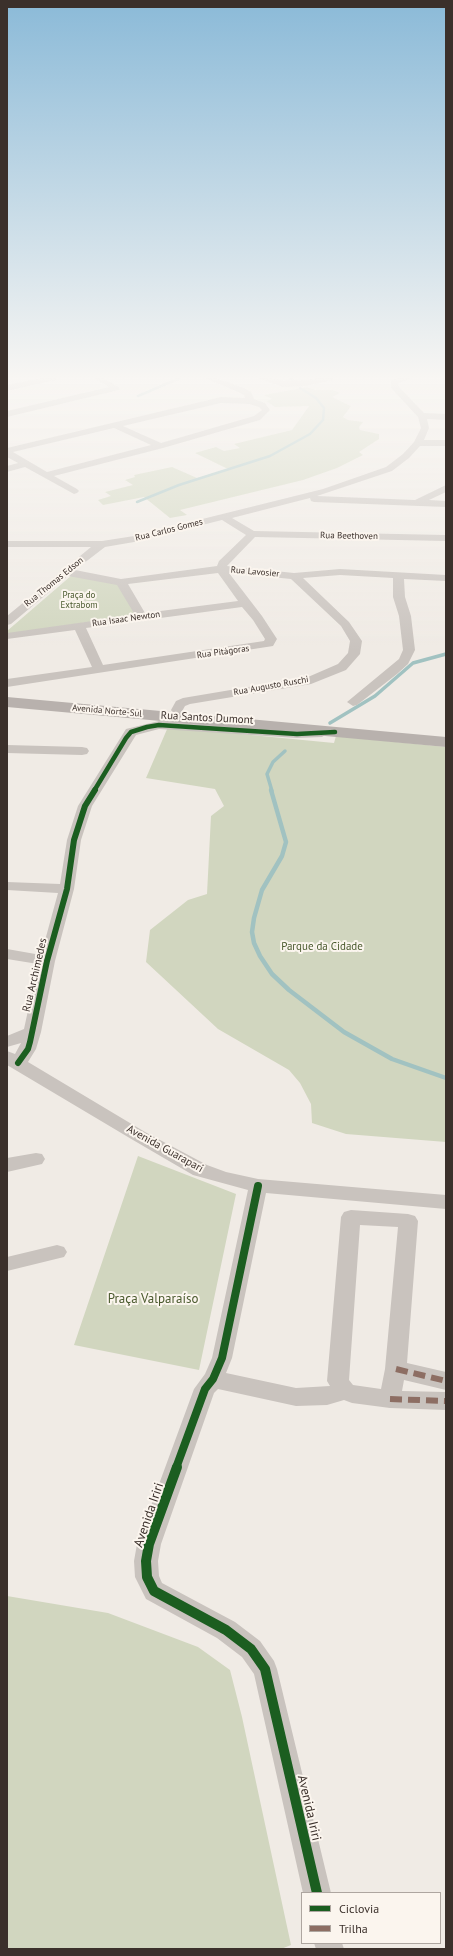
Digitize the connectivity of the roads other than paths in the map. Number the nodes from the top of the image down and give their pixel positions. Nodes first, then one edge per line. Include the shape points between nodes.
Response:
1 (37, 469) edge
2 (69, 469) edge
3 (387, 469) edge
4 (47, 475) junction
5 (446, 488) edge
6 (74, 491) dead end
7 (297, 498) junction
8 (415, 504) junction
9 (446, 504) edge
10 (224, 517) junction
11 (252, 534) junction
12 (446, 538) edge
13 (7, 544) edge
14 (102, 544) junction
15 (221, 569) junction
16 (66, 572) junction
17 (398, 575) junction
18 (294, 576) junction
19 (446, 578) edge
20 (121, 582) junction
21 (245, 603) junction
22 (142, 617) junction
23 (7, 622) edge
24 (79, 626) junction
25 (7, 636) edge
26 (99, 670) junction
27 (7, 683) edge
28 (7, 695) edge
29 (7, 702) edge
30 (353, 702) dead end
31 (177, 710) junction
32 (335, 732) junction
33 (446, 734) edge
34 (446, 742) edge
35 (7, 748) edge
36 (82, 751) dead end
37 (7, 886) edge
38 (66, 889) junction
39 (7, 954) edge
40 (47, 961) junction
41 (32, 1032) junction
42 (7, 1042) edge
43 (11, 1062) edge
44 (36, 1158) dead end
45 (7, 1165) edge
46 (258, 1186) junction
47 (353, 1193) junction
48 (408, 1199) junction
49 (446, 1202) edge
50 (351, 1217) junction
51 (408, 1221) junction
52 (57, 1252) dead end
53 (7, 1264) edge
54 (396, 1369) junction
55 (213, 1379) junction
56 (446, 1381) edge
57 (344, 1391) junction
58 (390, 1399) junction
59 (446, 1401) edge
60 (317, 1892) edge

1 - 4 street
2 - 4 street
3 - 7 street, Rua Carlos Gomes via 326,491
4 - 6 street
5 - 8 street
7 - 8 street
7 - 10 street, Rua Carlos Gomes
8 - 9 street
10 - 11 street
10 - 14 street, Rua Carlos Gomes via 134,539
11 - 12 street, Rua Beethoven
11 - 15 street via 223,563
13 - 14 street, Rua Carlos Gomes
14 - 16 street, Rua Thomas Edson
15 - 18 street, Rua Lavosier
15 - 20 street, Rua Lavosier
15 - 21 street, Rua Pitágoras
16 - 20 street, Rua Lavosier
16 - 23 street, Rua Thomas Edson
17 - 18 street, Rua Lavosier via 340,572
17 - 19 street, Rua Lavosier
17 - 30 street via 399,597 405,616 409,650 404,661
18 - 31 street, Rua Augusto Ruschi via 346,624 356,641 354,654 342,667 311,680 187,701 180,704
20 - 22 street
21 - 22 street, Rua Isaac Newton
21 - 26 street, Rua Pitágoras via 261,623 270,639 269,644
22 - 24 street, Rua Isaac Newton
24 - 25 street, Rua Isaac Newton
24 - 26 street
26 - 27 street, Rua Pitágoras
28 - 31 main road, Avenida Norte-Sul
29 - 32 main road, Avenida Norte-Sul
31 - 33 main road, Avenida Norte-Sul
32 - 34 main road, Avenida Norte-Sul
32 - 38 street, Rua Santos Dumont via 298,734 159,725 131,732 85,806 74,840
35 - 36 street
37 - 38 street
38 - 40 street, Rua Archimedes
39 - 40 street
40 - 41 street, Rua Archimedes
41 - 42 street
41 - 43 street, Rua Archimedes via 28,1049
43 - 46 street, Avenida Guarapari via 200,1170
44 - 45 street
46 - 47 street, Avenida Guarapari
46 - 55 street, Avenida Iriri via 222,1358
47 - 48 street, Avenida Guarapari
47 - 50 street
48 - 49 street, Avenida Guarapari
48 - 51 street
50 - 51 street
50 - 57 street via 338,1381
51 - 54 street
52 - 53 street
54 - 56 street
54 - 58 street
55 - 57 street via 296,1397 327,1396
55 - 60 street, Avenida Iriri via 205,1389 149,1544 147,1576 154,1591 226,1630 251,1649 265,1669
57 - 58 street
58 - 59 street

